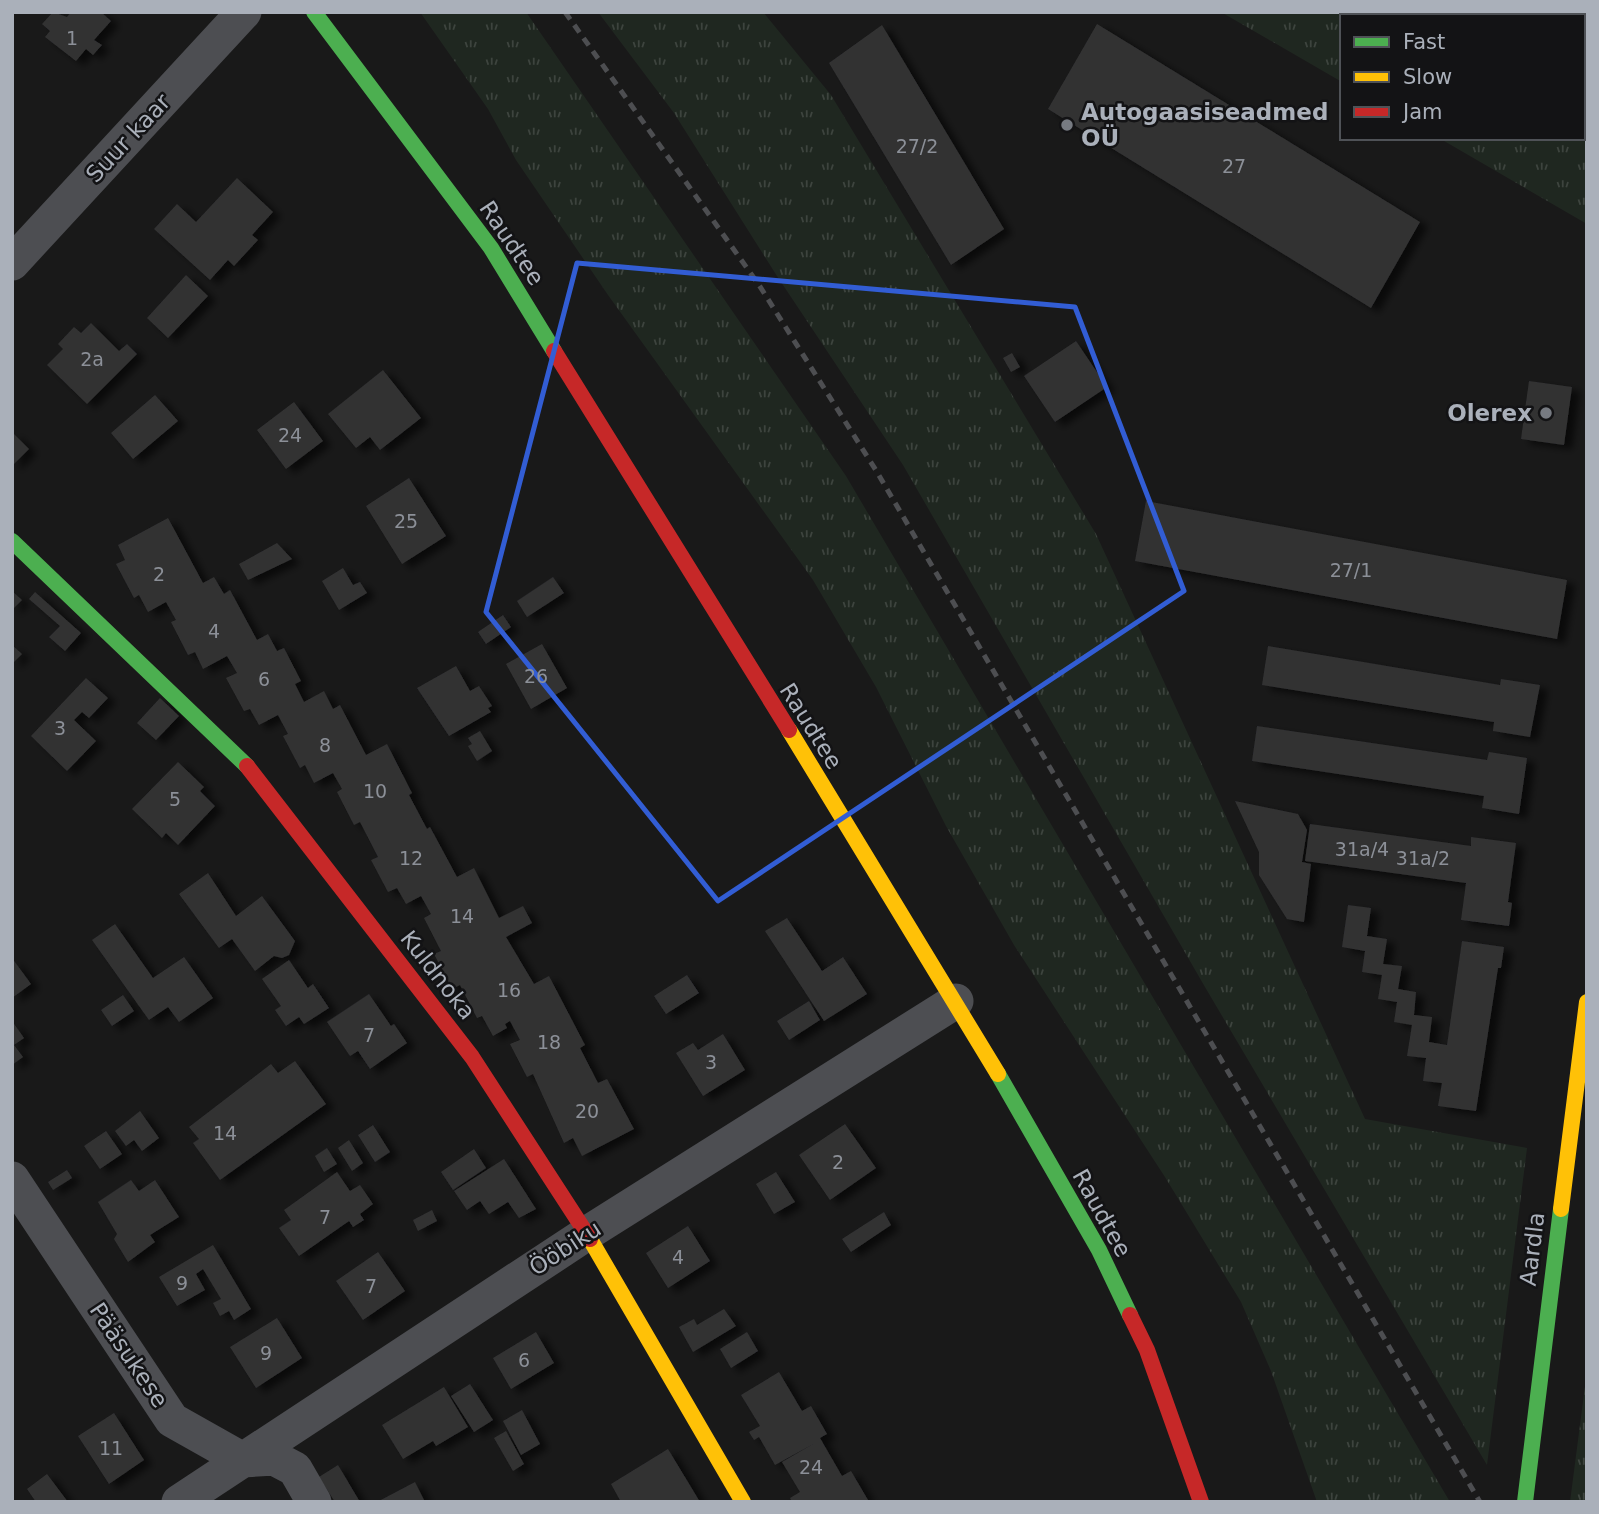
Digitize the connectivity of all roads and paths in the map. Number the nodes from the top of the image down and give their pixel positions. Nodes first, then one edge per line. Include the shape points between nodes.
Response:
1 (244, 12) edge
2 (314, 12) edge
3 (12, 263) edge
4 (12, 541) edge
5 (956, 1001) junction
6 (1587, 1002) edge
7 (12, 1179) edge
8 (1558, 1226) junction
9 (1577, 1233) dead end
10 (586, 1234) junction
11 (243, 1461) junction
12 (179, 1502) edge
13 (314, 1502) edge
14 (743, 1502) edge
15 (1201, 1502) edge
16 (1525, 1502) edge

1 - 3 street, Suur kaar
2 - 5 street, Raudtee via 491,248
4 - 10 street, Kuldnoka via 253,772 472,1057
5 - 10 street, Ööbiku
5 - 15 street, Raudtee via 1099,1250 1147,1350
6 - 8 street, Aardla
7 - 11 street, Pääsukese via 172,1420
8 - 9 street
8 - 16 street, Aardla
10 - 11 street, Ööbiku
10 - 14 street, Kuldnoka
11 - 12 street, Ööbiku
11 - 13 street via 274,1458 295,1469

